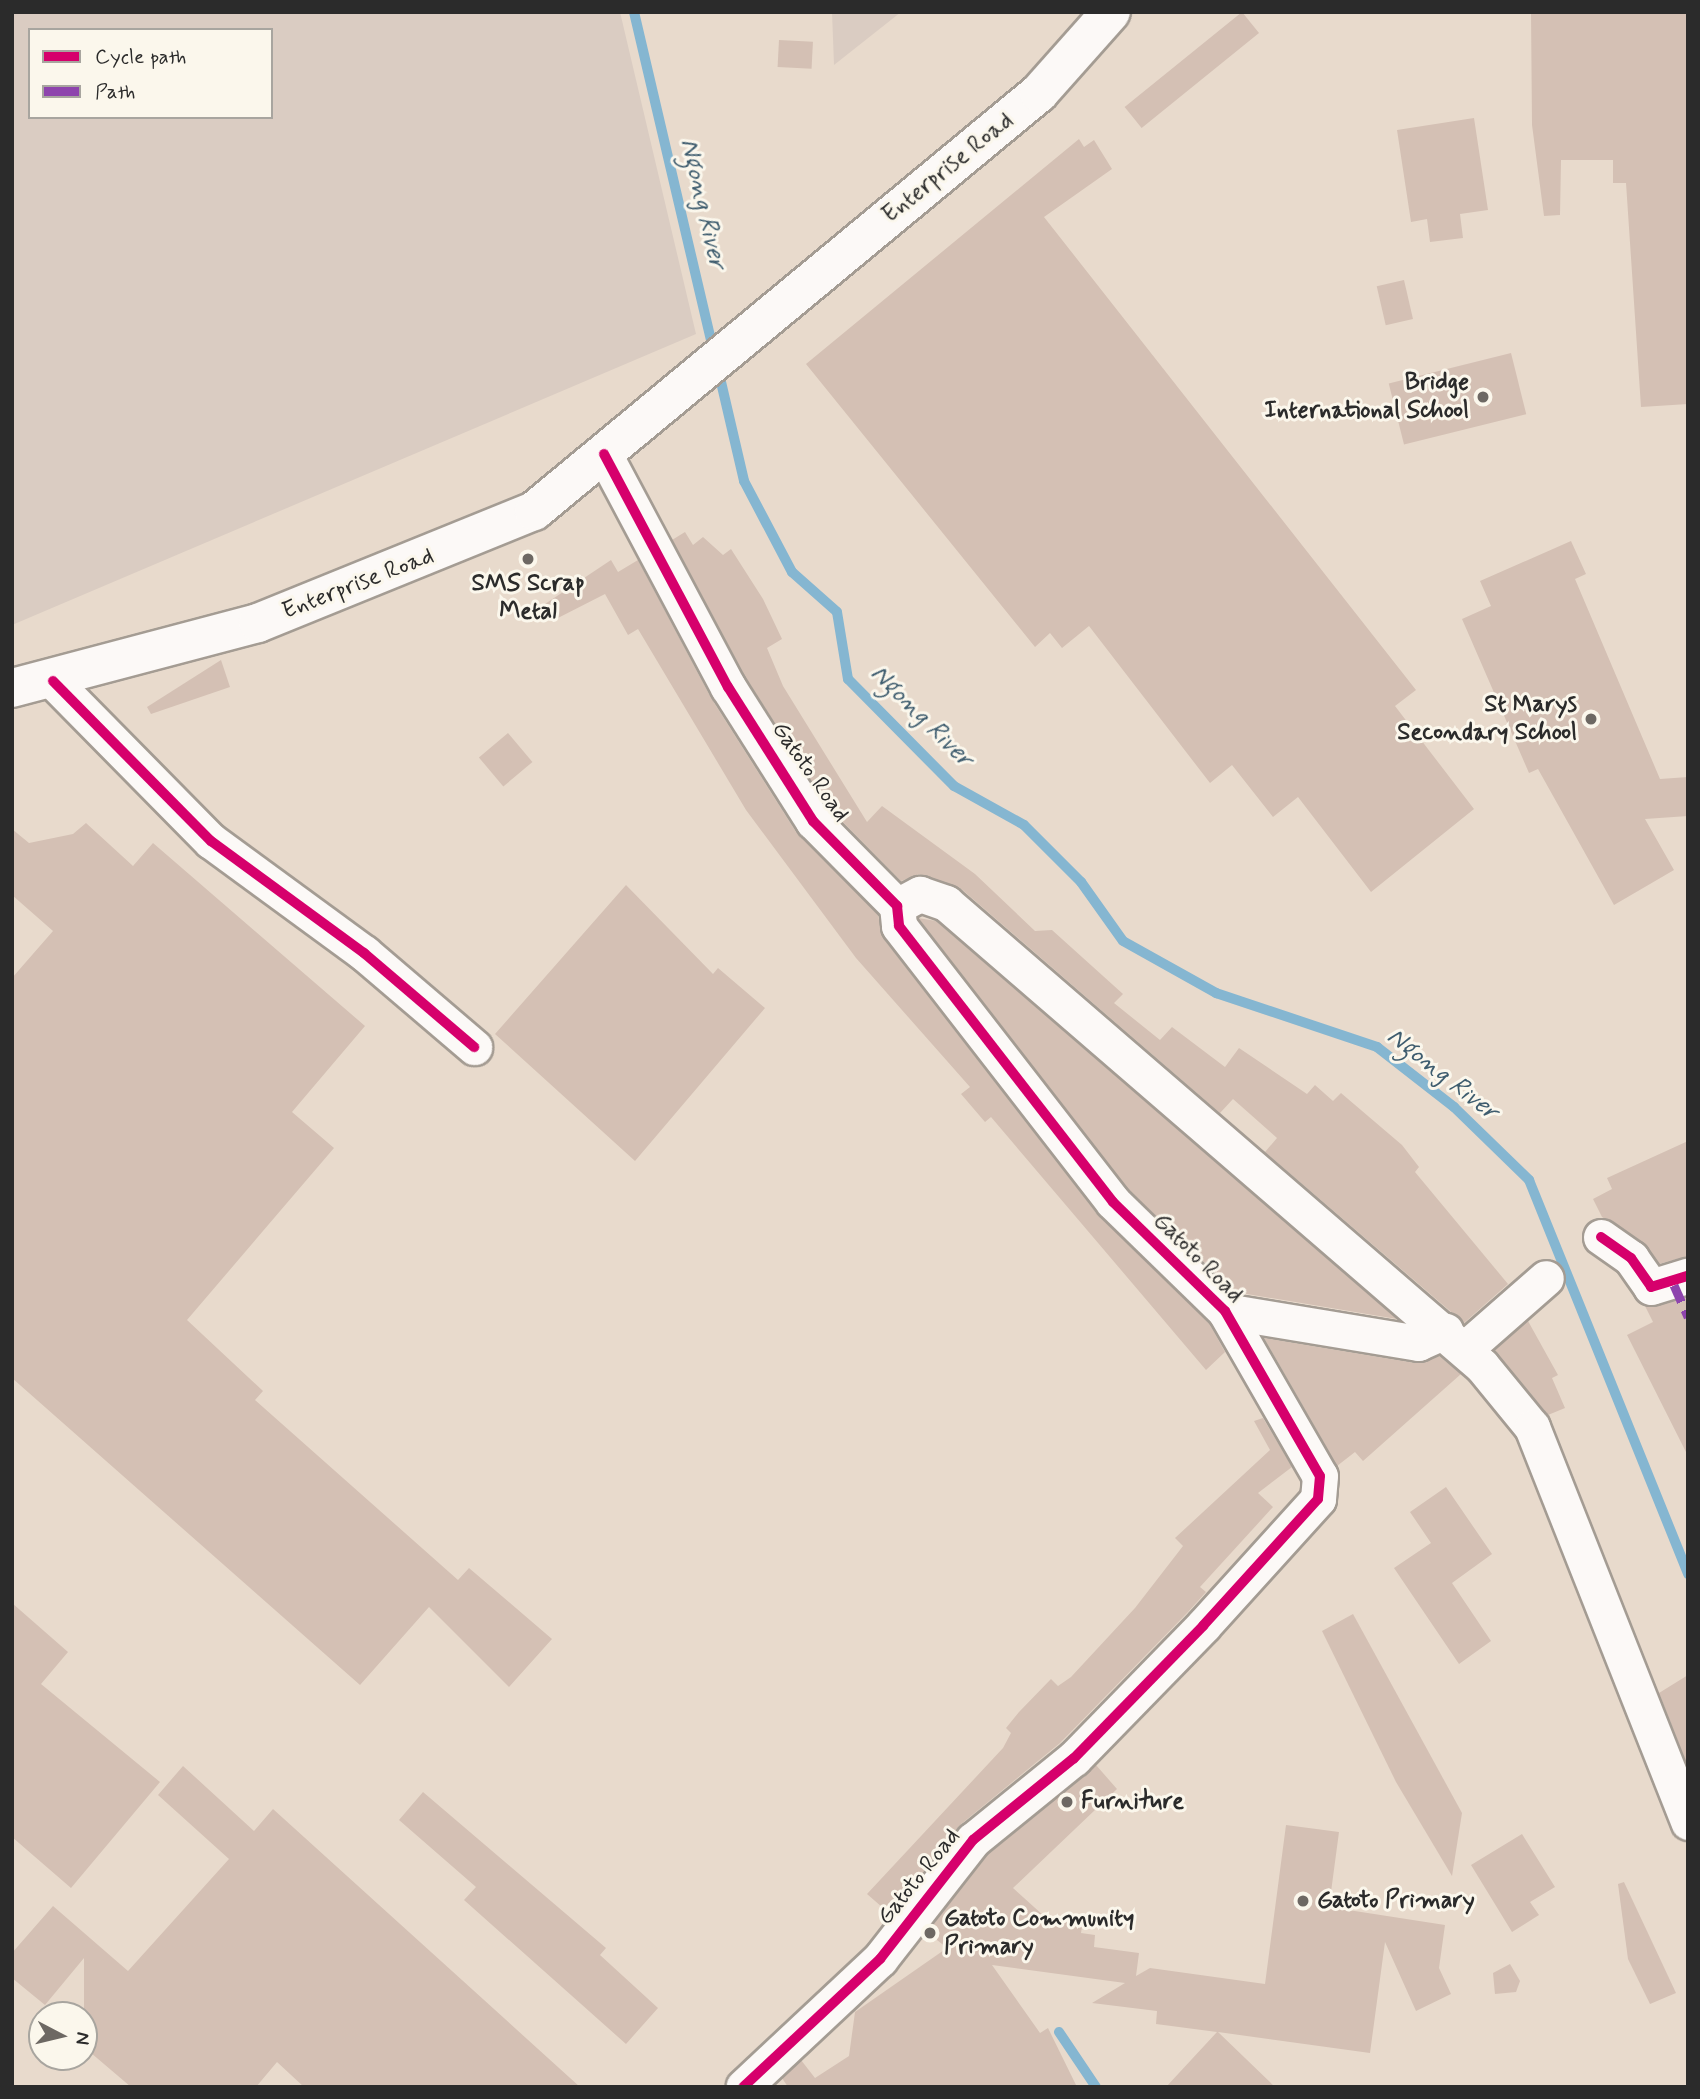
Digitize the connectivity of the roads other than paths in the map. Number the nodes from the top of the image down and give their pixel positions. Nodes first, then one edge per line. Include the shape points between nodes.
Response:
1 (1111, 12) edge
2 (604, 454) junction
3 (53, 681) junction
4 (12, 688) edge
5 (897, 906) junction
6 (474, 1047) dead end
7 (1601, 1237) dead end
8 (1688, 1276) edge
9 (1546, 1278) dead end
10 (1225, 1311) junction
11 (1456, 1340) junction
12 (1688, 1822) edge
13 (743, 2087) edge

1 - 2 main road, Enterprise Road via 1039,93 774,312 668,407
2 - 3 main road, Enterprise Road via 534,511 426,560 258,623
2 - 5 street, Gatoto Road via 728,687 813,821
3 - 4 main road, Enterprise Road
3 - 6 street via 211,841 364,953
5 - 10 street, Gatoto Road via 899,926 1113,1202
5 - 11 street via 920,894 946,903
7 - 8 street via 1631,1258 1651,1287
9 - 11 street
10 - 11 street via 1418,1343
10 - 13 street, Gatoto Road via 1310,1451 1320,1476 1318,1499 1074,1758 973,1840 880,1959
11 - 12 street via 1532,1427

